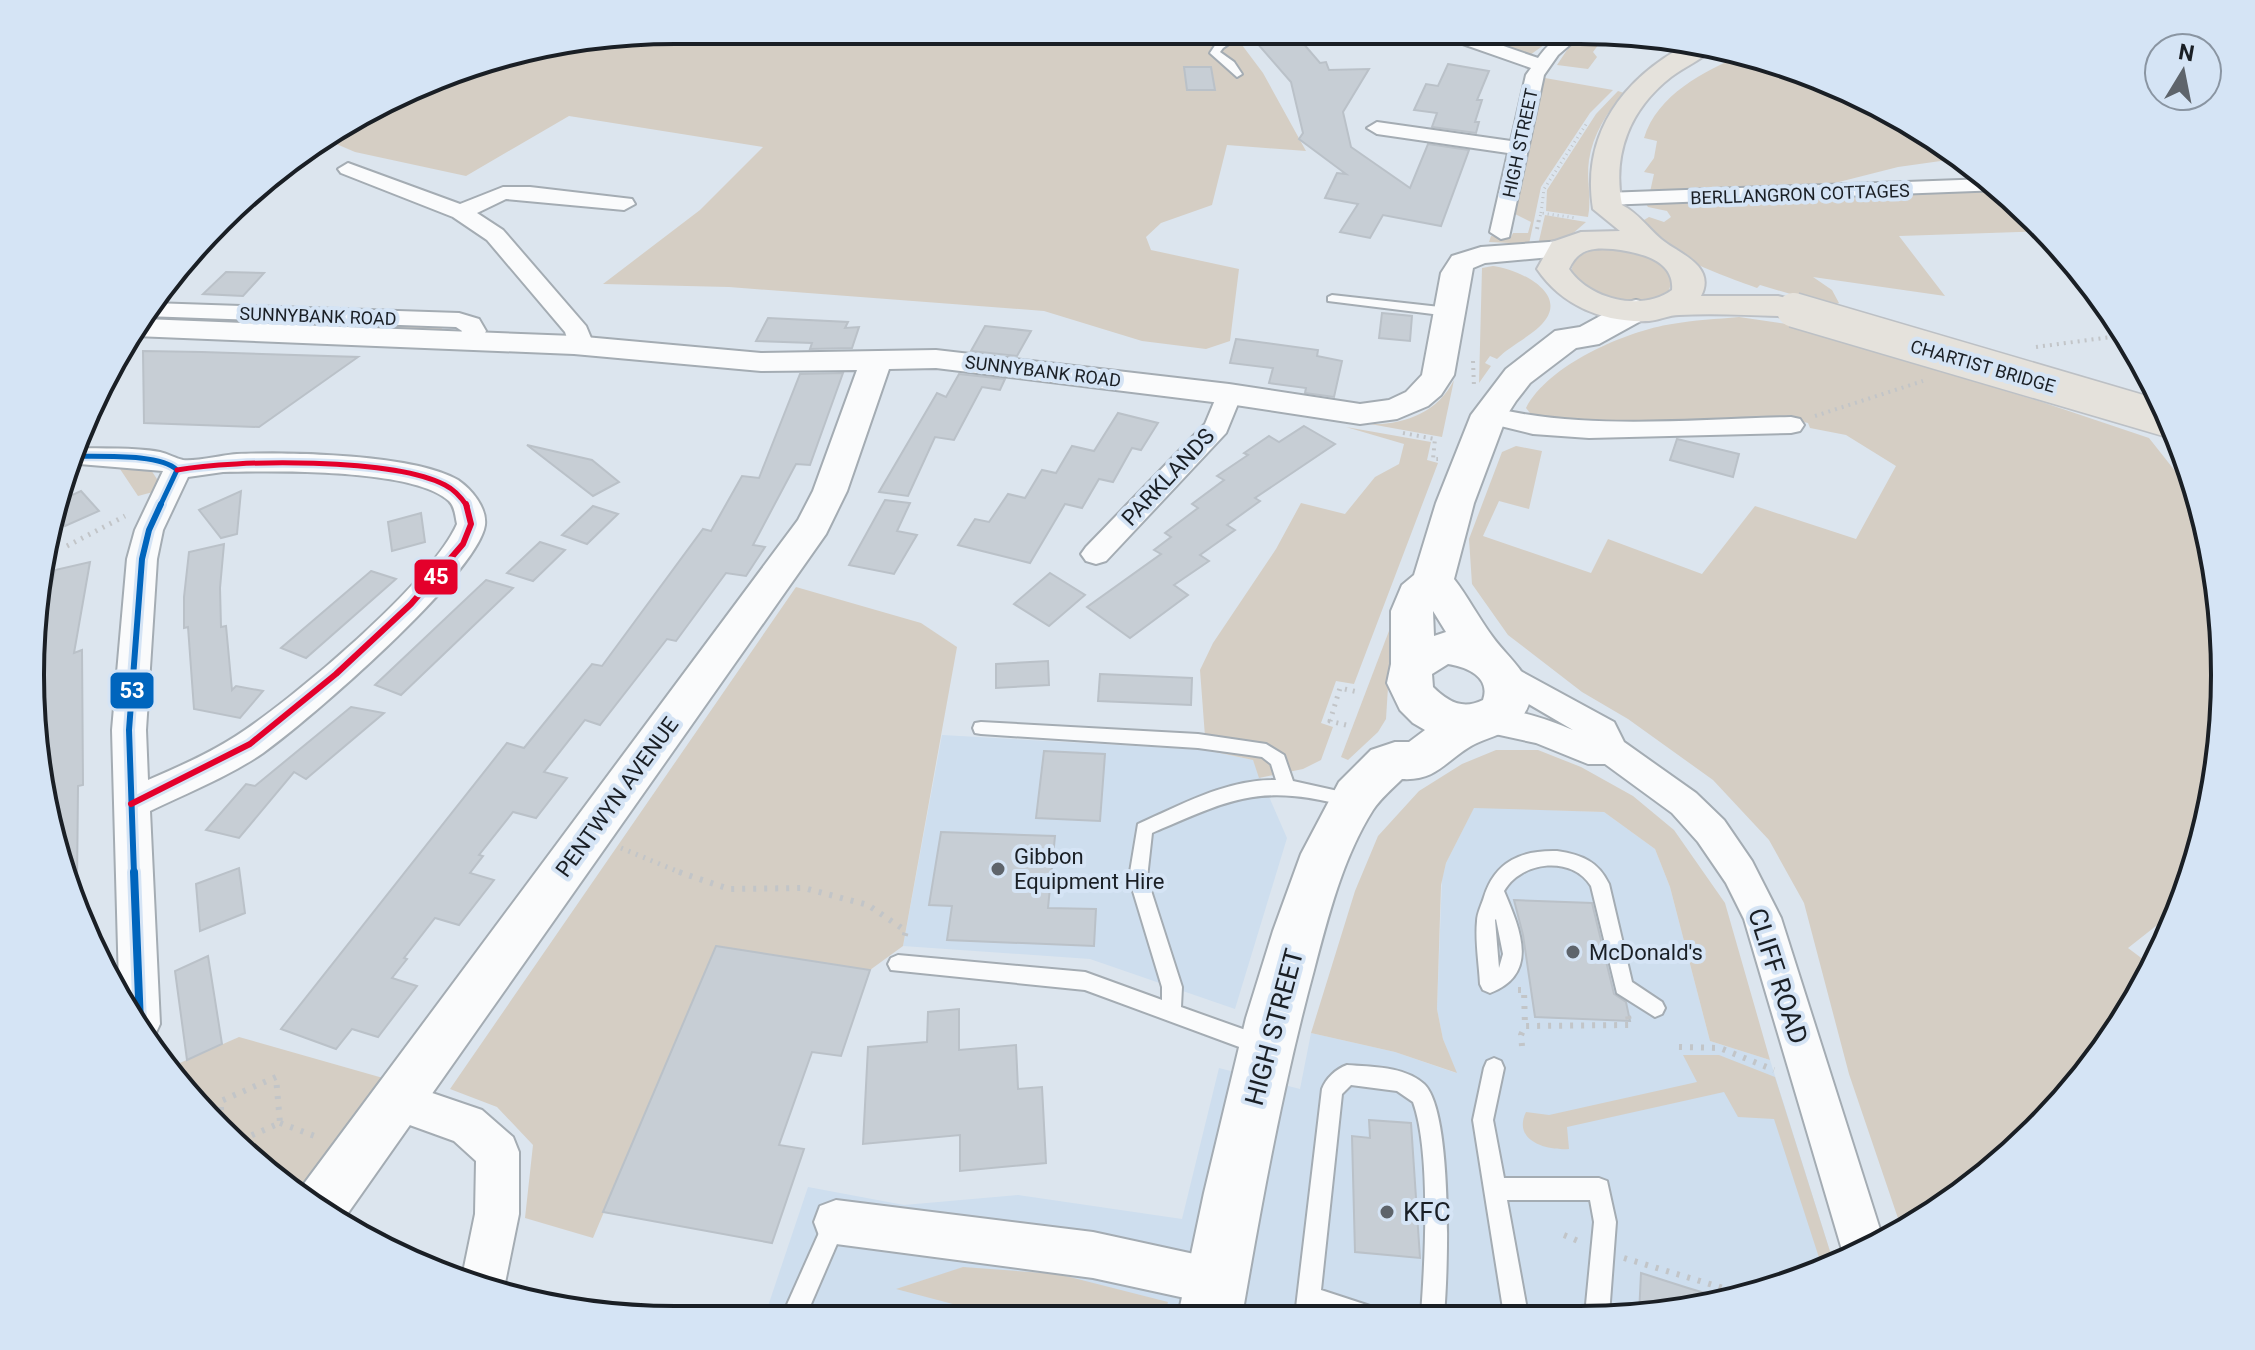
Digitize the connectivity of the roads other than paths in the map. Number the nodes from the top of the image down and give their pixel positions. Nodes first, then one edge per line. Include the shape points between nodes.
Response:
1 (1222, 44) edge
2 (1480, 44) edge
3 (1563, 44) edge
4 (1705, 56) edge
5 (1540, 65) junction
6 (1237, 74) dead end
7 (1387, 125) dead end
8 (1519, 148) junction
9 (348, 169) dead end
10 (1979, 187) edge
11 (624, 204) dead end
12 (461, 212) junction
13 (1553, 238) junction
14 (1665, 255) junction
15 (1332, 299) dead end
16 (1670, 305) junction
17 (1786, 308) junction
18 (160, 310) edge
19 (1636, 310) junction
20 (1449, 312) junction
21 (147, 328) edge
22 (1567, 338) junction
23 (470, 340) junction
24 (574, 345) junction
25 (876, 361) junction
26 (1229, 394) junction
27 (1489, 415) junction
28 (2155, 416) edge
29 (1791, 425) dead end
30 (83, 457) edge
31 (177, 470) junction
32 (1096, 554) dead end
33 (1433, 581) junction
34 (1493, 666) junction
35 (1413, 680) junction
36 (1478, 722) junction
37 (981, 728) dead end
38 (1612, 751) junction
39 (1391, 761) junction
40 (1286, 785) junction
41 (1354, 801) junction
42 (131, 804) junction
43 (898, 964) road end
44 (1490, 984) dead end
45 (139, 1008) edge
46 (1655, 1008) dead end
47 (1171, 1013) junction
48 (1265, 1046) junction
49 (1494, 1068) dead end
50 (397, 1101) junction
51 (1495, 1189) junction
52 (325, 1200) edge
53 (836, 1222) joint
54 (1861, 1240) edge
55 (485, 1276) edge
56 (1214, 1299) edge
57 (798, 1306) edge
58 (1308, 1306) edge
59 (1433, 1306) edge
60 (1514, 1306) edge
61 (1598, 1306) edge

1 - 6 lane via 1215,53
2 - 5 street
3 - 5 street, HIGH STREET
4 - 13 main road via 1665,70 1644,88 1619,118 1604,162
5 - 8 street, HIGH STREET
7 - 8 street
8 - 13 street, HIGH STREET
9 - 12 street
10 - 13 street, BERLLANGRON COTTAGES
11 - 12 street via 503,193
12 - 24 street via 495,235 556,303 577,331
13 - 14 main road via 1614,239
13 - 14 main road via 1623,217
13 - 19 main road via 1599,305
13 - 20 street, SUNNYBANK ROAD via 1474,256 1458,266
13 - 22 main road, HIGH STREET via 1570,316
14 - 16 main road via 1683,267 1689,286 1683,298
14 - 17 main road
15 - 20 lane
16 - 17 main road
16 - 19 main road
17 - 28 main road, CHARTIST BRIDGE, bridge
18 - 23 street, SUNNYBANK ROAD via 459,320 474,331
19 - 22 main road via 1587,337
20 - 26 street, SUNNYBANK ROAD via 1438,375 1417,399 1397,409 1360,414
21 - 23 street, SUNNYBANK ROAD
22 - 27 main road via 1518,376
23 - 24 street, SUNNYBANK ROAD
24 - 25 street, SUNNYBANK ROAD via 761,362
25 - 26 street, SUNNYBANK ROAD via 969,361
25 - 50 street, PENTWYN AVENUE via 813,525
26 - 32 street, PARKLANDS via 1217,427
27 - 29 street via 1533,426 1589,430 1757,418
27 - 33 main road via 1445,531
30 - 31 street via 157,460
31 - 42 street via 149,530 142,559 129,730
31 - 42 street via 231,463 389,469 446,485 467,505 471,525 456,556 341,672 249,744
33 - 34 main road
33 - 35 main road via 1417,595 1412,611
34 - 35 main road via 1464,650 1447,648 1420,656
34 - 36 main road via 1508,685 1508,698 1495,716
34 - 38 street, CLIFF ROAD via 1602,731
35 - 36 main road via 1434,716
35 - 39 main road via 1388,742
36 - 38 street, CLIFF ROAD via 1542,731 1588,751
36 - 39 main road via 1417,762
37 - 40 lane via 1198,741 1266,751 1278,760
38 - 54 street, CLIFF ROAD via 1684,803 1739,872 1762,918
39 - 41 main road, HIGH STREET
40 - 41 lane
40 - 47 lane via 1240,789 1144,829 1138,878 1172,987
41 - 48 main road, HIGH STREET via 1331,842
42 - 45 street
43 - 47 lane via 1085,981
44 - 46 lane via 1486,920 1505,873 1539,860 1573,862 1591,870 1600,884 1624,987
47 - 48 lane
48 - 56 main road, HIGH STREET
49 - 51 lane via 1483,1120
50 - 52 street, PENTWYN AVENUE
50 - 55 street via 467,1125 498,1152 497,1214
51 - 60 lane
51 - 61 lane via 1599,1189 1605,1222
53 - 56 street via 1093,1255
53 - 57 lane
58 - 59 lane via 1332,1089 1347,1075 1395,1079 1421,1094 1429,1116 1433,1164

